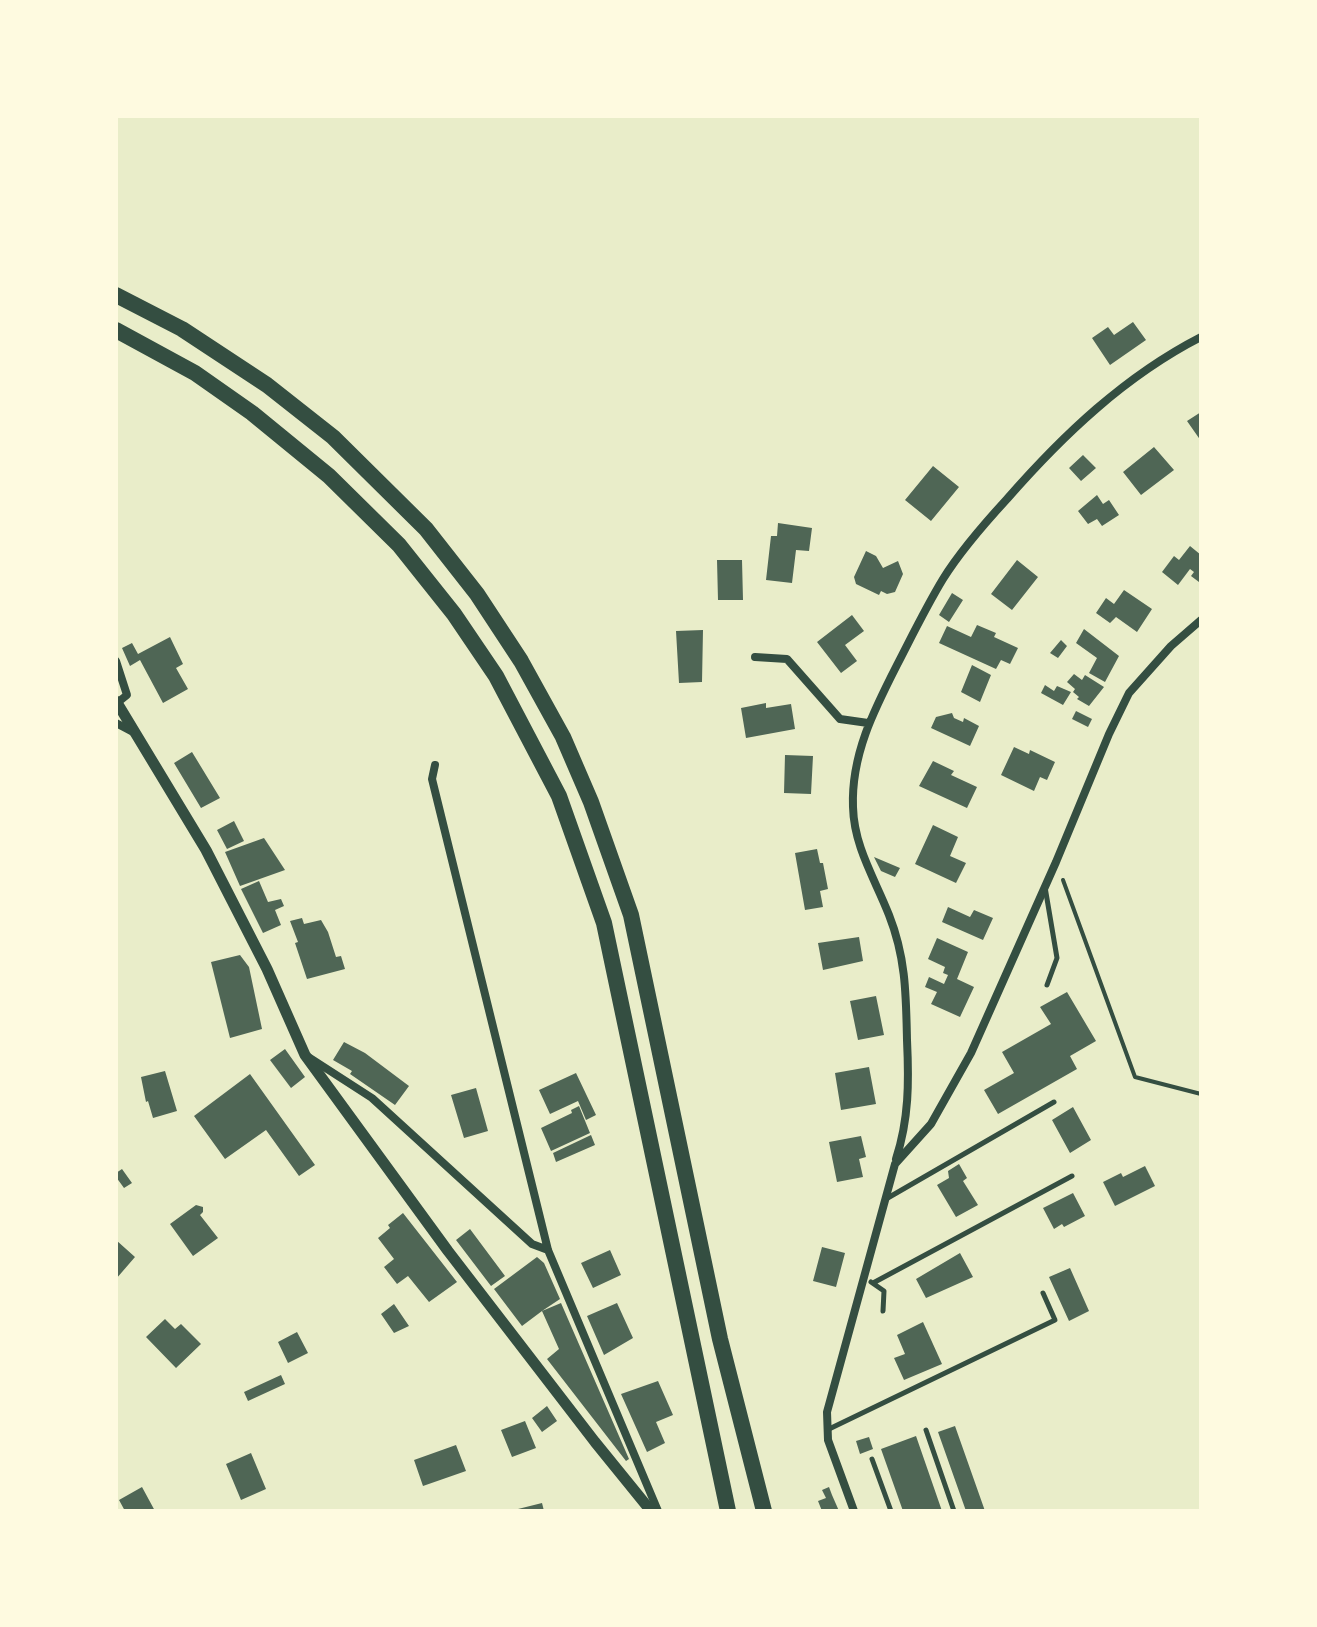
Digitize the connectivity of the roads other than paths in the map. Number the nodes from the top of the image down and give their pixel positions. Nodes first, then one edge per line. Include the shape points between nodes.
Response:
1 (116, 295) edge
2 (116, 330) edge
3 (1201, 337) edge
4 (1201, 620) edge
5 (755, 657) dead end
6 (116, 661) edge
7 (116, 702) edge
8 (116, 723) edge
9 (868, 723) junction
10 (135, 733) junction
11 (435, 765) dead end
12 (1045, 886) junction
13 (1047, 985) dead end
14 (305, 1055) junction
15 (1054, 1102) dead end
16 (895, 1164) junction
17 (1072, 1176) dead end
18 (885, 1200) junction
19 (548, 1250) junction
20 (863, 1277) junction
21 (873, 1283) junction
22 (1043, 1293) dead end
23 (883, 1311) dead end
24 (826, 1430) junction
25 (926, 1430) dead end
26 (872, 1459) dead end
27 (651, 1511) edge
28 (658, 1511) edge
29 (728, 1511) edge
30 (764, 1511) edge
31 (854, 1511) edge
32 (891, 1511) edge
33 (954, 1511) edge

1 - 30 highway via 182,329 333,437 426,529 477,594 563,737 631,915 720,1339
2 - 29 highway via 195,373 252,413 329,476 399,545 496,676 559,796 604,923
3 - 9 street via 1096,408 1048,452 982,527 944,578
4 - 12 street via 1129,693
5 - 9 street via 787,659 840,719
6 - 7 street via 127,695
7 - 10 street
8 - 10 street
9 - 16 street via 857,762 853,808 861,856 889,916 905,973 909,1103
10 - 14 street via 206,850
11 - 19 street via 432,779
12 - 13 lane via 1057,958
12 - 16 street via 963,1071 931,1124
14 - 19 street via 372,1098 532,1244
14 - 27 street via 448,1251
15 - 18 lane
16 - 18 street
17 - 21 lane
18 - 20 street
19 - 28 street
20 - 21 lane
20 - 24 street
21 - 23 lane via 884,1291
22 - 24 lane via 1055,1320
24 - 31 street
25 - 33 lane
26 - 32 lane

